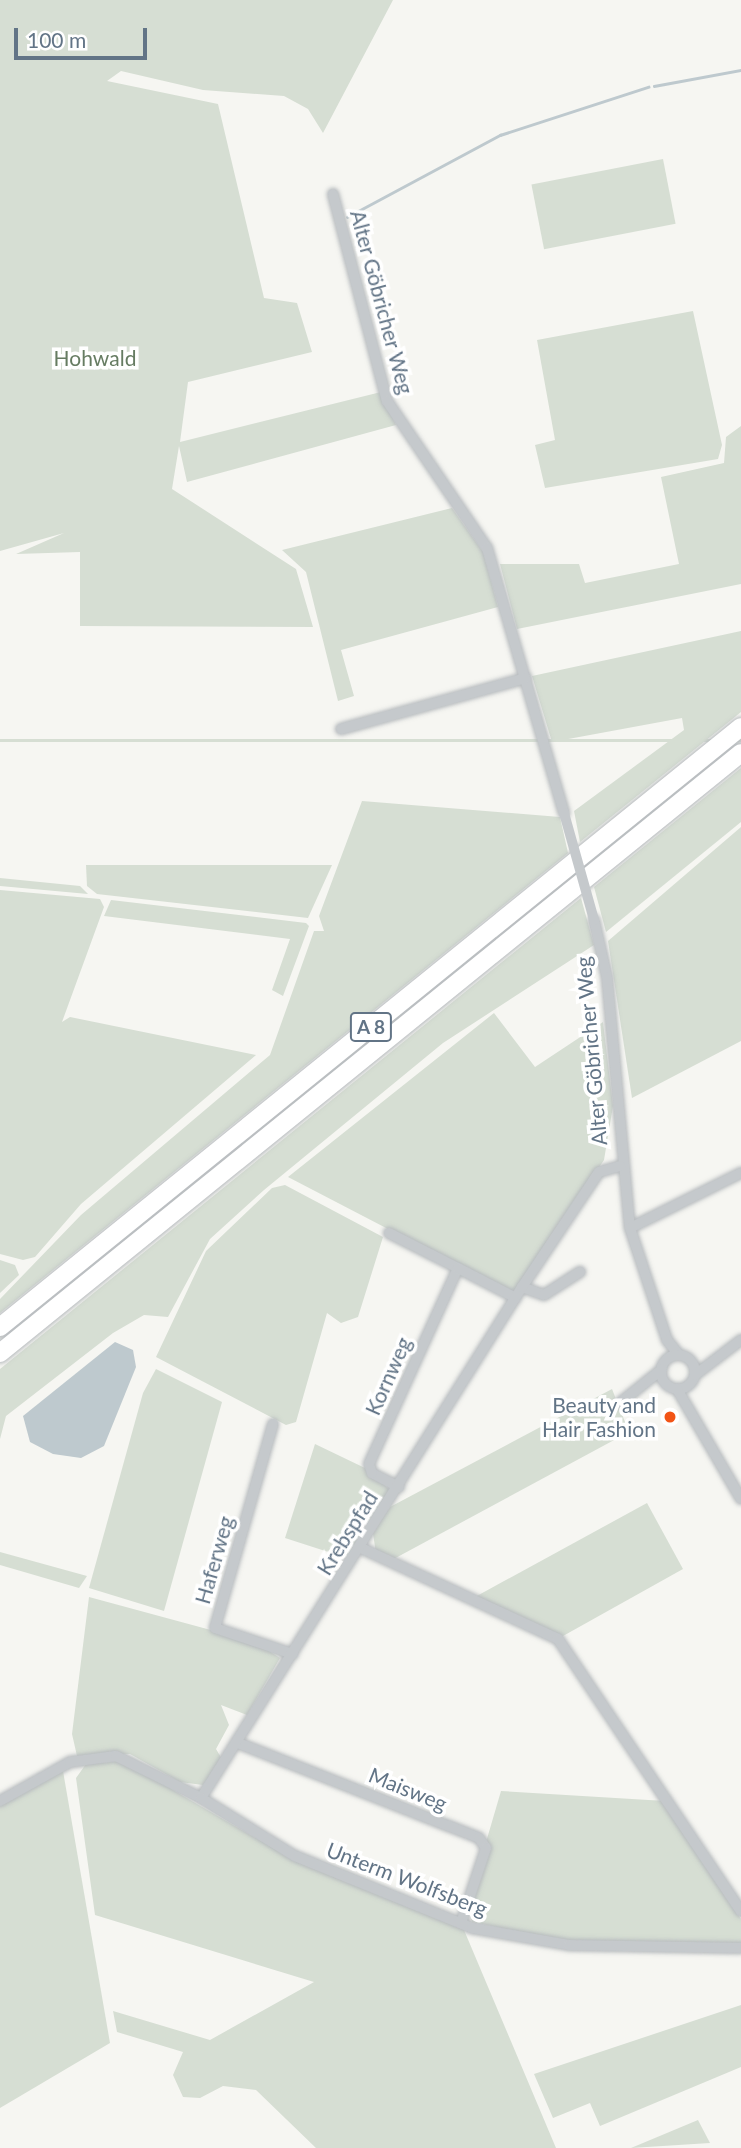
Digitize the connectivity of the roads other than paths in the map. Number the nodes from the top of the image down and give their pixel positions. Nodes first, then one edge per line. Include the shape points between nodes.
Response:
1 (333, 194) dead end
2 (526, 678) junction
3 (741, 727) edge
4 (341, 729) dead end
5 (741, 753) edge
6 (620, 1166) junction
7 (741, 1173) edge
8 (630, 1228) junction
9 (388, 1233) dead end
10 (458, 1268) junction
11 (580, 1272) dead end
12 (522, 1287) junction
13 (516, 1298) junction
14 (0, 1327) edge
15 (667, 1340) junction
16 (741, 1340) edge
17 (0, 1353) edge
18 (716, 1355) junction
19 (684, 1357) junction
20 (663, 1365) junction
21 (695, 1375) junction
22 (666, 1384) junction
23 (649, 1385) junction
24 (682, 1387) junction
25 (620, 1403) dead end
26 (273, 1424) dead end
27 (399, 1487) junction
28 (741, 1499) edge
29 (361, 1548) junction
30 (293, 1654) junction
31 (238, 1743) junction
32 (201, 1798) junction
33 (0, 1801) edge
34 (741, 1912) edge
35 (461, 1923) junction
36 (741, 1948) edge

1 - 2 street, Alter Göbricher Weg via 387,401 482,540
2 - 4 street
2 - 6 street, Alter Göbricher Weg, bridge via 607,976
3 - 14 highway, A 8
5 - 17 highway, A 8
6 - 8 street, Alter Göbricher Weg
6 - 12 street, Krebspfad via 599,1172
7 - 8 street
8 - 15 street, Alter Göbricher Weg
9 - 10 street
10 - 13 street
10 - 27 street, Kornweg via 369,1464 372,1473
11 - 12 street via 544,1295
12 - 13 street, Krebspfad
13 - 27 street, Krebspfad
15 - 19 street, Alter Göbricher Weg
15 - 20 street, Alter Göbricher Weg
16 - 18 street
18 - 19 street
18 - 21 street
19 - 20 street
19 - 21 street, Alter Göbricher Weg
20 - 22 street
20 - 23 street
21 - 24 street
22 - 23 street
22 - 24 street
23 - 25 street
24 - 28 street
26 - 30 street, Haferweg via 215,1628
27 - 29 street, Krebspfad
29 - 30 street, Krebspfad
29 - 34 street via 558,1639
30 - 31 street, Krebspfad
31 - 32 street, Krebspfad
31 - 35 street, Maisweg via 479,1838 486,1848
32 - 33 street, Unterm Wolfsberg via 108,1755 70,1762
32 - 35 street, Unterm Wolfsberg via 295,1856
35 - 36 street, Unterm Wolfsberg via 569,1945

